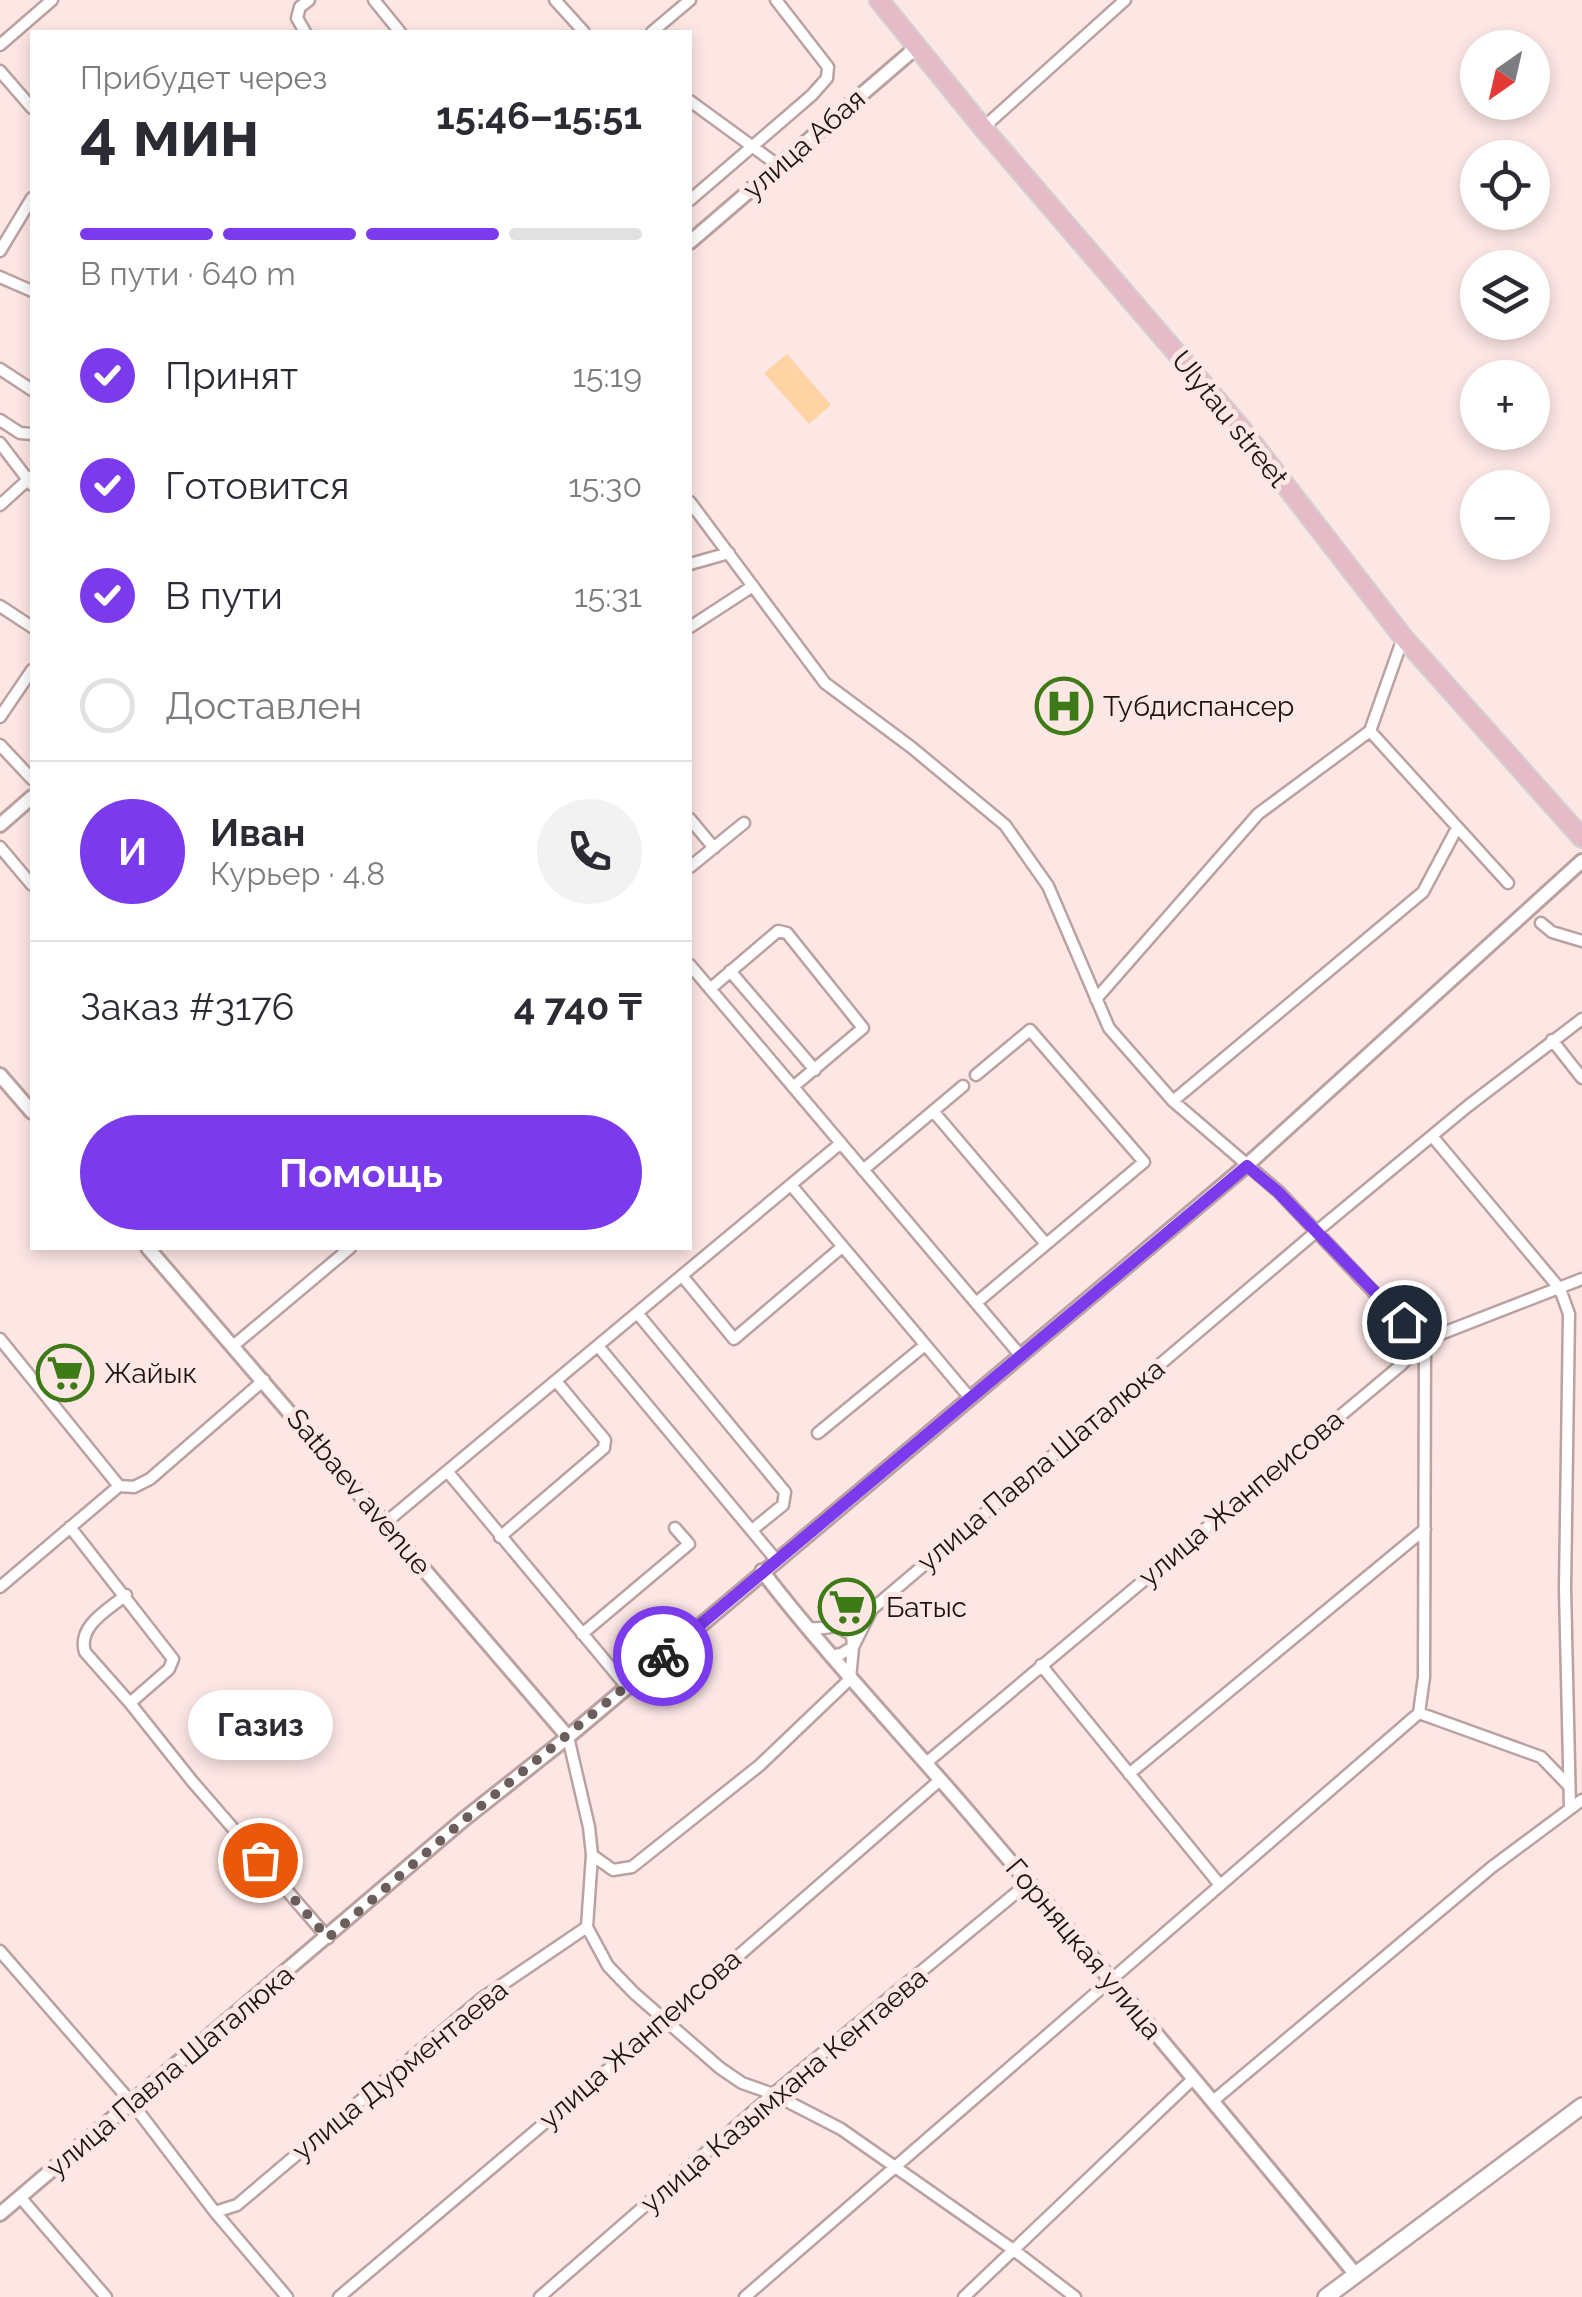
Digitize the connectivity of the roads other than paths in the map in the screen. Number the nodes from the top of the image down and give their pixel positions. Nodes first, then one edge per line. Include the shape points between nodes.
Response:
1 (52, 0) edge
2 (309, 0) edge
3 (374, 0) edge
4 (555, 0) edge
5 (690, 0) edge
6 (776, 0) edge
7 (880, 0) edge
8 (1126, 0) edge
9 (304, 30) edge
10 (398, 30) edge
11 (582, 30) edge
12 (654, 30) edge
13 (0, 45) edge
14 (918, 46) junction
15 (0, 71) edge
16 (692, 103) edge
17 (30, 106) edge
18 (983, 128) junction
19 (754, 146) junction
20 (779, 166) junction
21 (692, 198) edge
22 (30, 201) edge
23 (692, 240) edge
24 (0, 251) edge
25 (0, 277) edge
26 (30, 290) edge
27 (0, 369) edge
28 (30, 389) edge
29 (0, 420) edge
30 (30, 434) edge
31 (0, 443) edge
32 (30, 480) edge
33 (30, 482) edge
34 (0, 505) edge
35 (692, 505) edge
36 (729, 552) junction
37 (692, 563) edge
38 (753, 586) junction
39 (0, 606) edge
40 (30, 626) edge
41 (692, 626) edge
42 (1403, 637) junction
43 (30, 673) edge
44 (0, 717) edge
45 (1370, 731) junction
46 (0, 745) edge
47 (30, 777) edge
48 (30, 799) edge
49 (692, 821) edge
50 (744, 822) dead end
51 (0, 825) edge
52 (1456, 828) junction
53 (1582, 838) edge
54 (0, 847) edge
55 (714, 848) junction
56 (1582, 861) edge
57 (692, 865) edge
58 (30, 883) edge
59 (1508, 883) dead end
60 (1541, 923) dead end
61 (1582, 941) edge
62 (692, 967) edge
63 (730, 971) junction
64 (710, 988) junction
65 (1096, 999) junction
66 (1582, 1018) edge
67 (1552, 1040) junction
68 (815, 1070) junction
69 (0, 1075) edge
70 (976, 1075) dead end
71 (1582, 1078) edge
72 (962, 1086) dead end
73 (793, 1087) junction
74 (1172, 1101) junction
75 (30, 1110) edge
76 (933, 1111) junction
77 (1432, 1136) junction
78 (841, 1143) junction
79 (1247, 1166) junction
80 (863, 1170) junction
81 (791, 1186) junction
82 (1317, 1231) junction
83 (1046, 1244) junction
84 (842, 1246) junction
85 (150, 1250) edge
86 (348, 1250) edge
87 (682, 1277) junction
88 (1582, 1279) edge
89 (1560, 1289) junction
90 (976, 1303) junction
91 (638, 1314) junction
92 (0, 1338) edge
93 (1425, 1340) junction
94 (924, 1344) junction
95 (233, 1346) junction
96 (598, 1346) junction
97 (1020, 1355) junction
98 (264, 1380) junction
99 (556, 1381) junction
100 (970, 1398) junction
101 (818, 1433) dead end
102 (447, 1471) junction
103 (118, 1486) junction
104 (385, 1523) junction
105 (70, 1527) junction
106 (676, 1528) dead end
107 (1425, 1529) junction
108 (752, 1530) junction
109 (500, 1537) junction
110 (778, 1560) junction
111 (762, 1571) junction
112 (0, 1587) edge
113 (126, 1595) junction
114 (871, 1610) junction
115 (836, 1626) junction
116 (806, 1628) junction
117 (582, 1634) junction
118 (853, 1647) junction
119 (825, 1650) junction
120 (1040, 1665) junction
121 (850, 1679) junction
122 (627, 1687) junction
123 (130, 1703) junction
124 (1419, 1713) junction
125 (568, 1737) junction
126 (926, 1763) junction
127 (1129, 1774) junction
128 (940, 1780) junction
129 (1569, 1786) junction
130 (1582, 1800) edge
131 (1570, 1808) junction
132 (592, 1855) junction
133 (1028, 1883) junction
134 (1220, 1885) junction
135 (588, 1927) junction
136 (328, 1938) junction
137 (0, 1951) edge
138 (1110, 1979) junction
139 (665, 2019) junction
140 (1194, 2078) junction
141 (774, 2094) junction
142 (1213, 2101) junction
143 (132, 2104) junction
144 (1582, 2106) edge
145 (895, 2166) junction
146 (20, 2197) junction
147 (214, 2212) junction
148 (0, 2214) edge
149 (1015, 2251) junction
150 (1356, 2276) junction
151 (106, 2297) edge
152 (287, 2297) edge
153 (339, 2297) edge
154 (540, 2297) edge
155 (745, 2297) edge
156 (964, 2297) edge
157 (1075, 2297) edge
158 (1326, 2297) edge

1 - 13 street
2 - 9 street via 297,18
3 - 10 street
4 - 11 street
5 - 12 street
6 - 19 street via 829,72
7 - 14 main road, Ulytau street
8 - 18 street
14 - 18 main road, Ulytau street
14 - 20 street, улица Абая
15 - 17 street
16 - 19 street
18 - 42 main road, Ulytau street via 1241,428
19 - 20 street
19 - 21 street
20 - 23 street, улица Абая
22 - 24 street
25 - 26 street
27 - 28 street
29 - 30 street
31 - 32 street
33 - 34 street
35 - 36 street
36 - 37 street
36 - 38 street
38 - 41 street
38 - 65 street via 825,683 1005,826 1048,886
39 - 40 street
42 - 45 street
42 - 53 main road, Ulytau street
43 - 44 street
45 - 52 street
45 - 65 street via 1258,814
46 - 47 street
48 - 51 street
49 - 55 street
50 - 55 street
52 - 59 street
52 - 74 street via 1423,892
54 - 58 street
55 - 57 street
56 - 79 street, улица Павла Шаталюка
60 - 61 street
62 - 64 street
63 - 64 street
63 - 68 street
63 - 68 street via 778,930 786,933 862,1023
64 - 73 street
65 - 74 street via 1109,1028
66 - 67 street, улица Павла Шаталюка
67 - 71 street
67 - 77 street, улица Павла Шаталюка
68 - 73 street
69 - 75 street
70 - 83 street via 1030,1030 1144,1162
72 - 76 street
73 - 78 street
74 - 79 street
76 - 80 street
76 - 83 street
77 - 82 street, улица Павла Шаталюка
77 - 89 street
78 - 80 street
78 - 81 street
79 - 82 street
79 - 97 street, улица Павла Шаталюка
80 - 90 street
81 - 84 street
81 - 87 street
82 - 93 street
82 - 114 street, улица Павла Шаталюка
83 - 90 street
84 - 87 street via 734,1339
84 - 94 street
85 - 95 street, Satbaev avenue
86 - 95 street
87 - 91 street
88 - 89 street, улица Жанпеисова
89 - 93 street, улица Жанпеисова
89 - 129 street via 1569,1314
90 - 97 street
91 - 96 street
91 - 108 street via 785,1492 782,1505
92 - 103 street
93 - 107 street
93 - 120 street, улица Жанпеисова
94 - 100 street
94 - 101 street
95 - 98 street, Satbaev avenue
96 - 99 street
96 - 108 street
97 - 100 street, улица Павла Шаталюка
98 - 103 street via 150,1479
98 - 104 street, Satbaev avenue
99 - 102 street
99 - 109 street via 605,1440 604,1448
100 - 110 street, улица Павла Шаталюка
102 - 104 street
102 - 109 street
103 - 105 street
104 - 125 street, Satbaev avenue
105 - 112 street
105 - 113 street
106 - 117 street via 689,1544
107 - 124 street
107 - 127 street
108 - 110 street
109 - 117 street
110 - 111 street, улица Павла Шаталюка
111 - 116 street
111 - 122 street, улица Павла Шаталюка
113 - 123 street via 174,1659
113 - 123 street via 84,1631 82,1642
114 - 115 street, улица Павла Шаталюка
114 - 118 street
115 - 116 street, улица Павла Шаталюка
115 - 118 street via 847,1630
115 - 119 street via 826,1633
116 - 119 street, Горняцкая улица
117 - 122 street
118 - 119 street via 841,1654
118 - 121 street
119 - 121 street, Горняцкая улица
120 - 126 street, улица Жанпеисова
120 - 127 street
121 - 126 street, Горняцкая улица
121 - 132 street via 760,1765 632,1868 614,1870
122 - 125 street, улица Павла Шаталюка
123 - 136 street
124 - 129 street via 1540,1757
124 - 134 street
125 - 132 street
125 - 136 street, улица Павла Шаталюка
126 - 128 street, Горняцкая улица
127 - 134 street
128 - 133 street, Горняцкая улица
128 - 139 street, улица Жанпеисова
129 - 131 street
130 - 131 street
131 - 142 street
132 - 135 street
133 - 138 street, Горняцкая улица
133 - 141 street, улица Казымхана Кентаева
134 - 138 street
135 - 139 street via 608,1966
135 - 147 street, улица Дурментаева via 481,2000 237,2205
136 - 143 street, улица Павла Шаталюка
137 - 143 street
138 - 140 street, Горняцкая улица
138 - 145 street
139 - 141 street via 720,2068
139 - 153 street, улица Жанпеисова
140 - 142 street, Горняцкая улица
140 - 149 street
141 - 145 street
141 - 154 street, улица Казымхана Кентаева
142 - 150 street, Горняцкая улица
143 - 146 street, улица Павла Шаталюка
143 - 147 street
144 - 150 main road
145 - 149 street
145 - 155 street
146 - 148 street, улица Павла Шаталюка
146 - 151 street
147 - 152 street
149 - 156 street
149 - 157 street
150 - 158 main road

